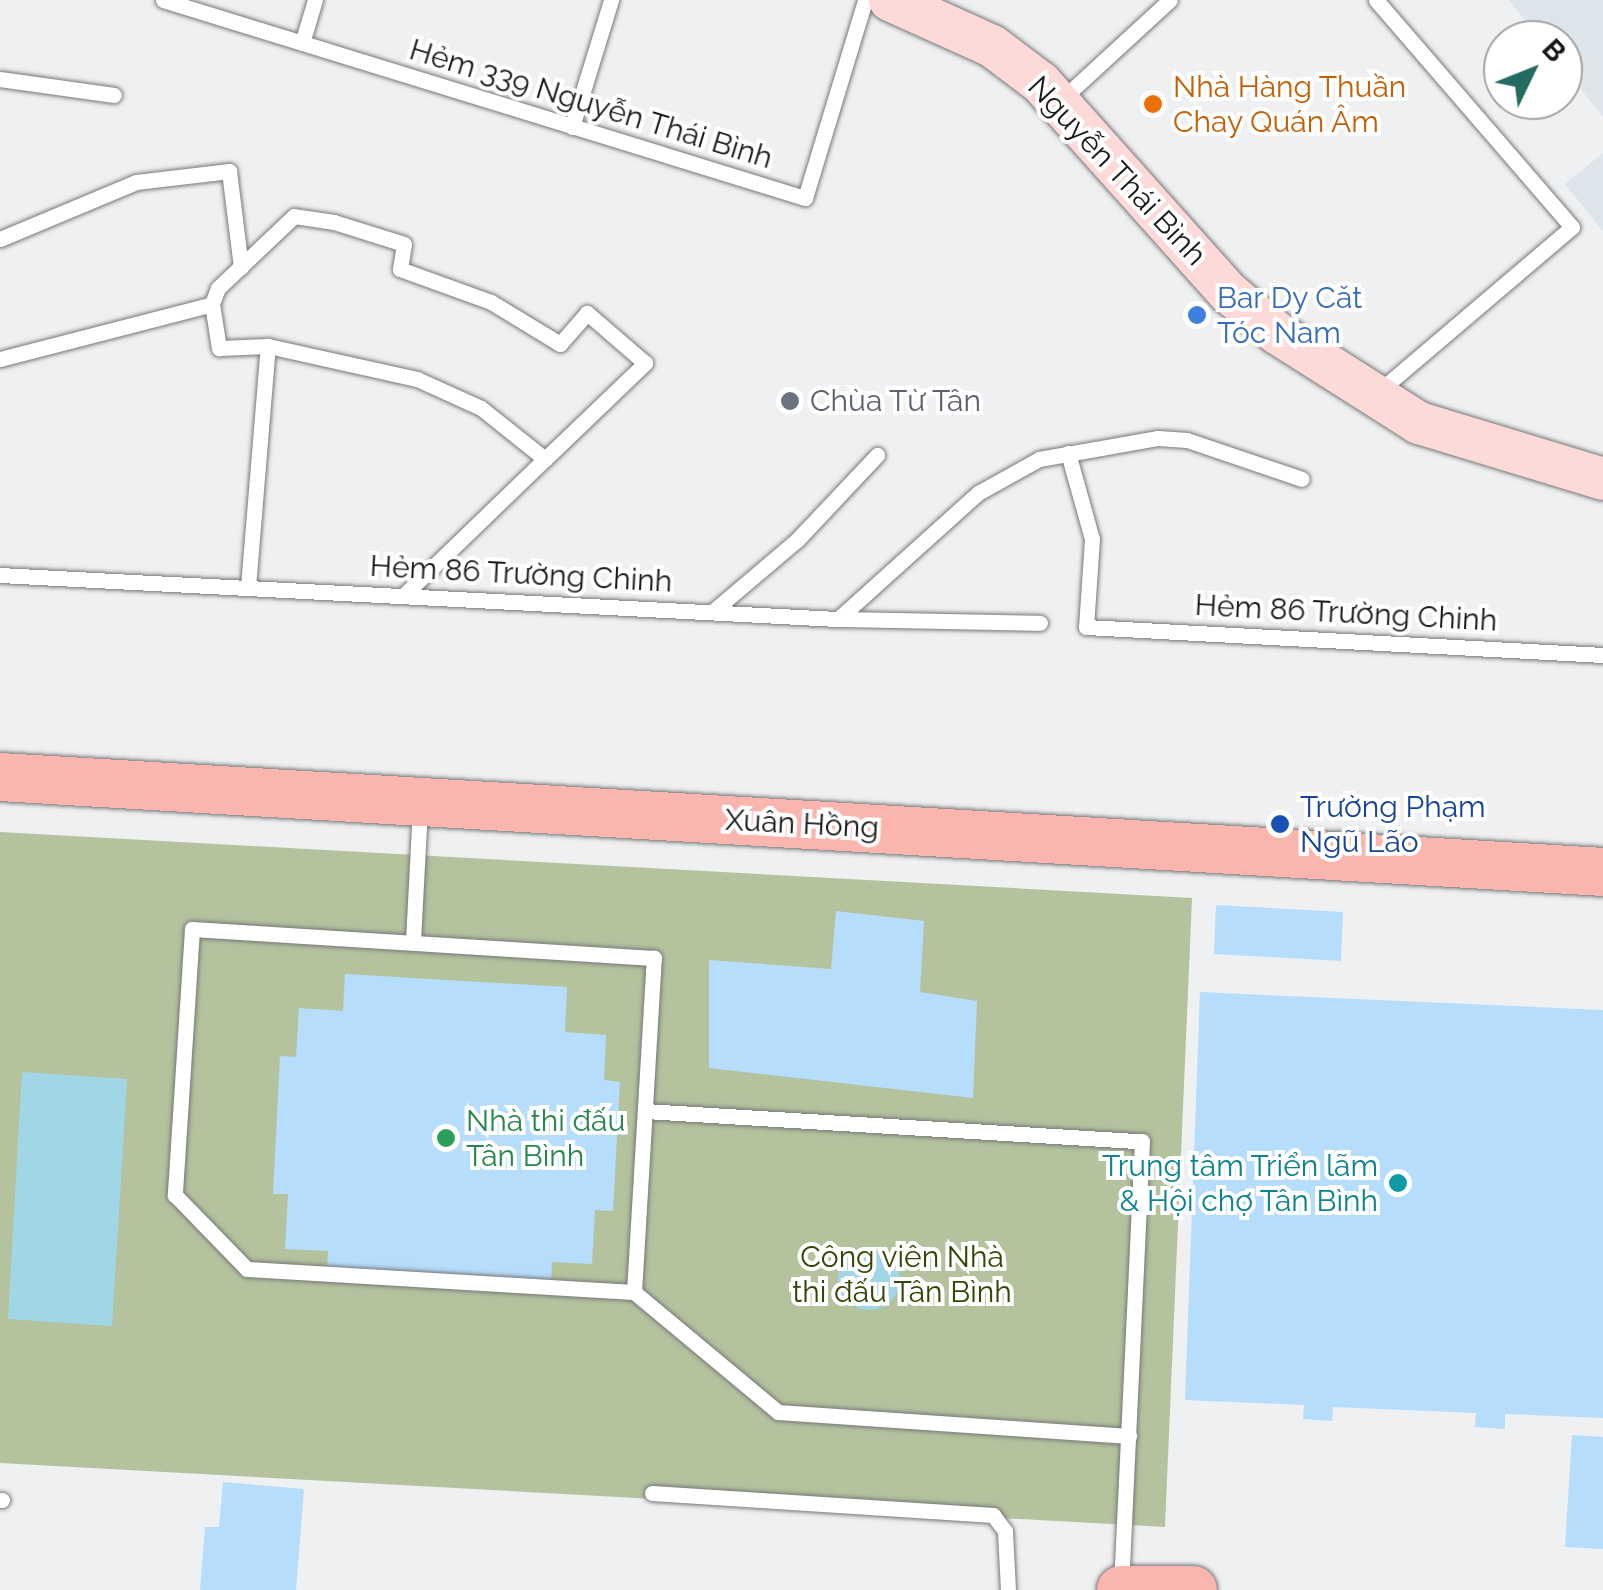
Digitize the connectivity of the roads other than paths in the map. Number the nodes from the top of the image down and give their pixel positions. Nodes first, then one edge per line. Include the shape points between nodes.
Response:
1 (163, 0) edge
2 (315, 0) edge
3 (611, 0) edge
4 (865, 0) edge
5 (890, 0) edge
6 (1170, 0) edge
7 (1376, 0) edge
8 (302, 43) junction
9 (0, 79) edge
10 (114, 96) dead end
11 (1060, 101) junction
12 (572, 126) junction
13 (0, 239) edge
14 (241, 267) junction
15 (212, 304) junction
16 (268, 346) junction
17 (0, 359) edge
18 (1374, 397) junction
19 (1068, 453) junction
20 (877, 455) dead end
21 (545, 460) junction
22 (1302, 479) dead end
23 (1603, 479) edge
24 (0, 575) edge
25 (248, 588) junction
26 (404, 595) junction
27 (712, 612) junction
28 (838, 619) junction
29 (1040, 622) dead end
30 (1603, 654) edge
31 (0, 777) edge
32 (420, 802) junction
33 (1603, 872) edge
34 (413, 941) junction
35 (645, 1111) junction
36 (634, 1292) junction
37 (1129, 1436) junction
38 (652, 1494) dead end
39 (1121, 1588) edge
40 (1008, 1590) edge
41 (1192, 1590) edge

1 - 8 lane, Hẻm 339 Nguyễn Thái Bình
2 - 8 lane
3 - 12 lane
4 - 12 lane, Hẻm 339 Nguyễn Thái Bình via 805,198
5 - 11 street, Nguyễn Thái Bình via 992,46
6 - 11 lane
7 - 18 lane via 1572,226
8 - 12 lane, Hẻm 339 Nguyễn Thái Bình
9 - 10 lane
11 - 18 street, Nguyễn Thái Bình via 1253,316
13 - 14 lane via 136,182 229,171
14 - 15 lane via 218,288
14 - 21 lane via 294,216 404,244 400,269 491,302 560,344 587,313 646,363
15 - 16 lane via 220,348
15 - 17 lane
16 - 21 lane via 447,391 481,408
16 - 25 lane
18 - 23 street, Nguyễn Thái Bình via 1458,439
19 - 22 lane via 1187,440
19 - 28 lane via 1039,459 978,493
19 - 30 lane, Hẻm 86 Trường Chinh via 1092,538 1086,626
20 - 27 lane via 796,540
21 - 26 lane
24 - 25 lane, Hẻm 86 Trường Chinh
25 - 26 lane, Hẻm 86 Trường Chinh
26 - 27 lane, Hẻm 86 Trường Chinh
27 - 28 lane, Hẻm 86 Trường Chinh
28 - 29 lane, Hẻm 86 Trường Chinh
31 - 32 main road, Xuân Hồng
32 - 33 main road, Xuân Hồng
32 - 34 lane
34 - 35 lane via 654,958
34 - 36 lane via 192,929 176,1195 247,1270
35 - 36 lane
35 - 37 lane via 1142,1141
36 - 37 lane via 778,1412
37 - 39 lane
38 - 40 lane via 994,1514 1006,1532
39 - 41 main road

